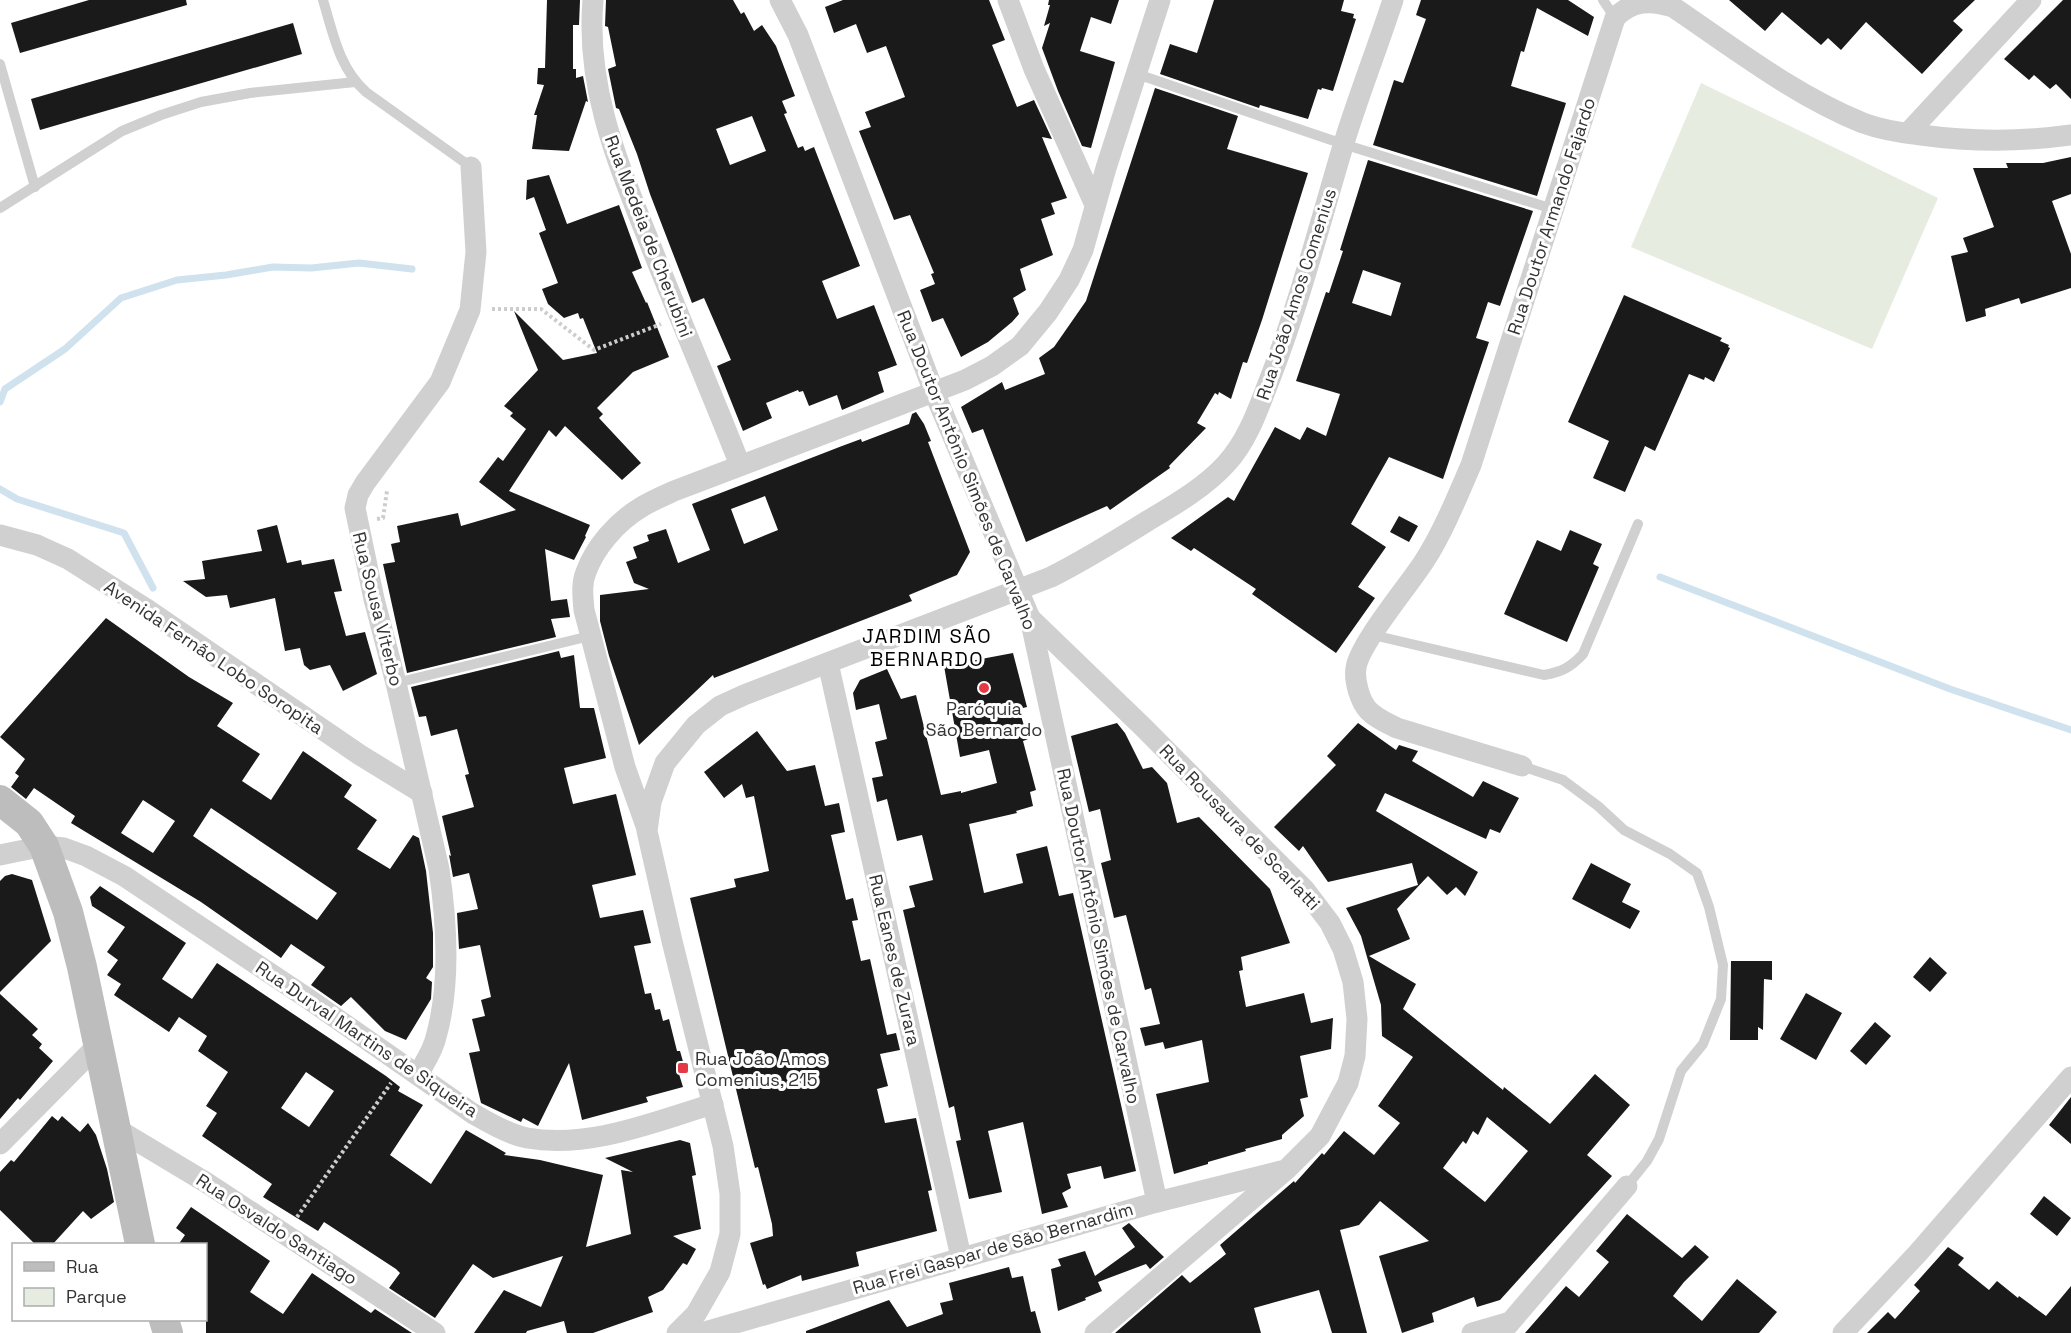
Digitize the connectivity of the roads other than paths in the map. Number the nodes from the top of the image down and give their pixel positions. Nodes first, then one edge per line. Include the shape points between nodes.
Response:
1 (323, 0) edge
2 (593, 0) edge
3 (780, 0) edge
4 (1008, 0) edge
5 (1160, 0) edge
6 (1393, 0) edge
7 (1603, 0) edge
8 (2031, 0) edge
9 (1643, 1) edge
10 (1615, 18) junction
11 (0, 64) edge
12 (1137, 74) junction
13 (355, 82) junction
14 (1908, 134) junction
15 (2071, 135) edge
16 (1343, 144) junction
17 (471, 167) joint
18 (35, 187) junction
19 (1095, 205) junction
20 (0, 208) edge
21 (1553, 209) junction
22 (934, 392) junction
23 (740, 465) junction
24 (1638, 524) dead end
25 (0, 535) edge
26 (1018, 589) junction
27 (1030, 618) junction
28 (1373, 635) junction
29 (590, 636) junction
30 (828, 663) junction
31 (396, 683) junction
32 (1522, 765) joint
33 (422, 793) junction
34 (0, 800) edge
35 (647, 831) junction
36 (44, 846) junction
37 (0, 855) edge
38 (98, 1045) junction
39 (411, 1070) junction
40 (2071, 1077) edge
41 (713, 1104) junction
42 (117, 1129) junction
43 (0, 1144) edge
44 (1287, 1169) junction
45 (1627, 1186) joint
46 (1157, 1202) junction
47 (140, 1243) edge
48 (961, 1257) junction
49 (1505, 1328) edge
50 (435, 1333) edge
51 (677, 1333) edge
52 (701, 1333) edge
53 (1095, 1333) edge
54 (1472, 1333) edge
55 (1843, 1333) edge

1 - 13 lane via 339,54
2 - 23 street, Rua Medeia de Cherubini via 592,53 602,109 624,178
3 - 22 street, Rua Doutor Antônio Simões de Carvalho via 798,35
4 - 19 street via 1034,69
5 - 12 street
6 - 16 street, Rua João Amos Comenius
7 - 10 lane
8 - 14 street
9 - 10 street via 1627,7
9 - 14 street via 1672,7 1809,97 1864,123
10 - 21 street, Rua Doutor Armando Fajardo
11 - 18 lane
12 - 16 lane
12 - 19 street
13 - 17 lane
13 - 18 lane via 250,93 201,102 161,115 122,131
14 - 15 street via 1971,141
16 - 21 lane
16 - 26 street, Rua João Amos Comenius via 1281,350 1256,415 1226,465 1171,507 1081,562
17 - 31 street, Rua Sousa Viterbo via 476,252 470,310 440,382 358,495 355,508
18 - 20 lane
19 - 22 street via 1083,250 1069,280 1020,346 992,366
21 - 28 street, Rua Doutor Armando Fajardo via 1457,499 1426,559
22 - 23 street
22 - 26 street, Rua Doutor Antônio Simões de Carvalho
23 - 29 street via 639,508 610,532 586,572 582,591
24 - 28 lane via 1583,654 1560,672 1544,675
25 - 33 street, Avenida Fernão Lobo Soropita via 68,559
26 - 27 street, Rua Doutor Antônio Simões de Carvalho
26 - 30 street, Rua João Amos Comenius
27 - 44 street, Rua Rousaura de Scarlatti via 1305,890 1330,923 1343,949 1353,982 1355,1056 1348,1083 1320,1136
27 - 46 street, Rua Doutor Antônio Simões de Carvalho
28 - 32 street, Rua Doutor Armando Fajardo via 1356,666 1356,683 1368,710 1397,728
29 - 31 lane
29 - 35 street
30 - 35 street, Rua João Amos Comenius via 744,694 696,725 665,763 651,802
30 - 48 street, Rua Eanes de Zurara
31 - 33 street, Rua Sousa Viterbo
32 - 45 lane via 1563,780 1624,830 1696,873 1709,907 1723,965 1721,999 1703,1044 1681,1071 1659,1139
33 - 39 street, Rua Sousa Viterbo via 440,869 446,938 436,1038
34 - 36 main road via 29,823
35 - 41 street, Rua João Amos Comenius
36 - 37 street
36 - 38 main road via 68,912
36 - 39 street, Rua Durval Martins de Siqueira via 64,848 124,876
38 - 42 main road
38 - 43 street
39 - 41 street, Rua Durval Martins de Siqueira via 472,1113 525,1137 586,1139
40 - 55 street
41 - 51 street, Rua João Amos Comenius via 730,1194 730,1234 720,1272 696,1314
42 - 47 main road
42 - 50 street, Rua Osvaldo Santiago via 207,1183
44 - 46 street, Rua Frei Gaspar de São Bernardim
44 - 53 street, Rua Rousaura de Scarlatti
45 - 49 street
46 - 48 street, Rua Frei Gaspar de São Bernardim
48 - 52 street, Rua Frei Gaspar de São Bernardim
49 - 54 street

